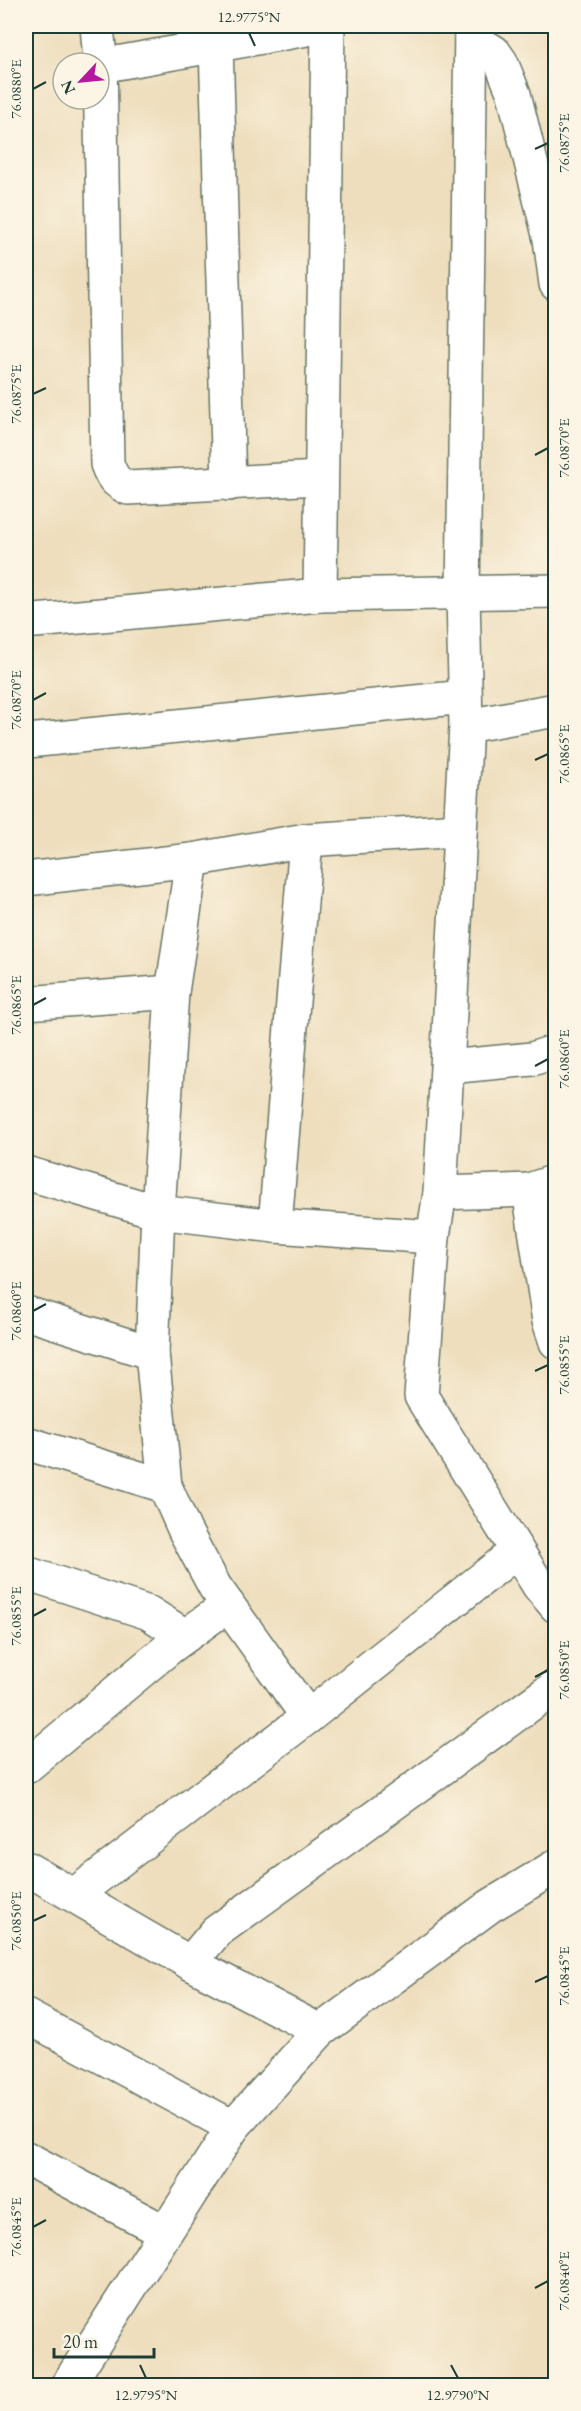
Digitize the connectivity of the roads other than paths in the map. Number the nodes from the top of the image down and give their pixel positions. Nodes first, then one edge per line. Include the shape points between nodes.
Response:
1 (97, 26) edge
2 (326, 26) edge
3 (471, 32) edge
4 (216, 45) junction
5 (99, 51) edge
6 (111, 64) edge
7 (101, 111) edge
8 (555, 284) edge
9 (320, 478) junction
10 (229, 484) junction
11 (555, 591) edge
12 (463, 594) junction
13 (320, 595) junction
14 (35, 621) dead end
15 (555, 710) edge
16 (465, 711) junction
17 (28, 741) dead end
18 (460, 830) junction
19 (306, 840) junction
20 (192, 860) junction
21 (26, 879) edge
22 (172, 992) junction
23 (26, 1003) edge
24 (555, 1051) edge
25 (448, 1067) junction
26 (26, 1173) edge
27 (542, 1185) edge
28 (440, 1193) junction
29 (158, 1212) junction
30 (275, 1226) junction
31 (433, 1237) junction
32 (26, 1313) edge
33 (553, 1327) edge
34 (152, 1353) junction
35 (26, 1443) edge
36 (165, 1486) junction
37 (517, 1551) junction
38 (26, 1573) edge
39 (228, 1605) junction
40 (555, 1606) edge
41 (185, 1636) junction
42 (555, 1686) edge
43 (308, 1717) junction
44 (26, 1767) edge
45 (555, 1866) edge
46 (26, 1868) edge
47 (74, 1894) junction
48 (190, 1963) junction
49 (26, 2016) edge
50 (320, 2031) junction
51 (233, 2127) junction
52 (28, 2164) edge
53 (165, 2232) junction
54 (67, 2385) edge

1 - 5 street
2 - 4 street
2 - 9 street
3 - 8 street via 501,62 514,94 550,239
3 - 12 street
4 - 6 street
4 - 10 street
7 - 10 street via 107,464 116,482 128,488
9 - 10 street
9 - 13 street
11 - 12 street
12 - 13 street
12 - 16 street
13 - 14 street
15 - 16 street
16 - 17 street
16 - 18 street
18 - 19 street
18 - 25 street
19 - 20 street
19 - 30 street
20 - 21 street
20 - 22 street
22 - 23 street
22 - 29 street
24 - 25 street via 532,1059
25 - 28 street
26 - 29 street
27 - 28 street
27 - 33 street
28 - 31 street
29 - 30 street
29 - 34 street
30 - 31 street
31 - 37 street via 421,1396
32 - 34 street
34 - 36 street
35 - 36 street
36 - 39 street via 185,1531
37 - 40 street
37 - 43 street
38 - 41 street via 149,1613
39 - 41 street
39 - 43 street
41 - 44 street
42 - 48 street via 216,1932
43 - 47 street
45 - 50 street via 490,1906
46 - 47 street
47 - 48 street
48 - 50 street
49 - 51 street
50 - 51 street
51 - 53 street
52 - 53 street
53 - 54 street

